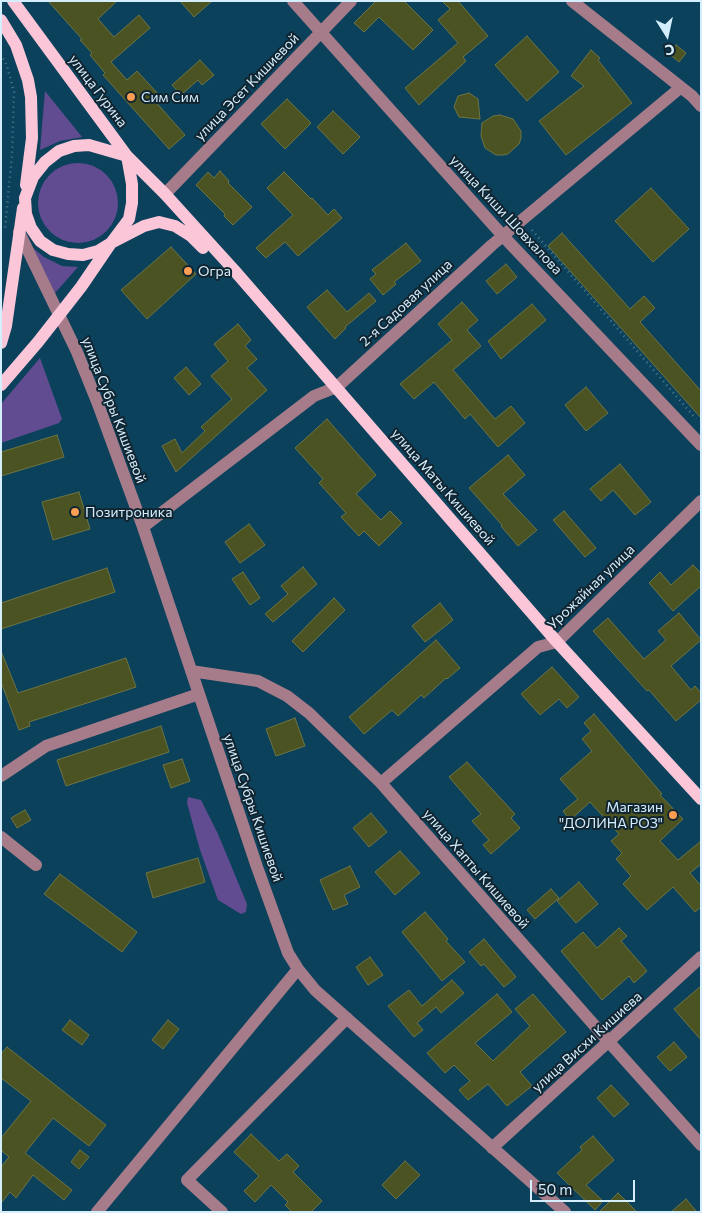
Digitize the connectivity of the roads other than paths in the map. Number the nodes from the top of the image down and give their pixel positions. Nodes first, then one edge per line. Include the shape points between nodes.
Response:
1 (13, 1) edge
2 (293, 1) edge
3 (351, 1) edge
4 (572, 1) edge
5 (1, 20) edge
6 (1, 30) edge
7 (320, 32) junction
8 (16, 46) junction
9 (680, 88) junction
10 (696, 92) edge
11 (701, 106) edge
12 (127, 156) junction
13 (165, 194) junction
14 (24, 198) junction
15 (19, 232) junction
16 (503, 236) junction
17 (111, 243) junction
18 (234, 270) junction
19 (59, 316) junction
20 (1, 343) edge
21 (1, 385) edge
22 (337, 387) junction
23 (701, 445) edge
24 (701, 501) edge
25 (143, 526) junction
26 (557, 642) junction
27 (191, 671) junction
28 (199, 694) junction
29 (1, 776) edge
30 (381, 783) junction
31 (701, 799) edge
32 (1, 837) edge
33 (36, 865) dead end
34 (701, 957) edge
35 (298, 969) junction
36 (347, 1018) junction
37 (609, 1042) junction
38 (701, 1145) edge
39 (492, 1148) junction
40 (97, 1212) edge
41 (222, 1212) edge
42 (565, 1212) edge

1 - 12 main road, улица Гурина
2 - 7 street, улица Киши Шовхалова
3 - 7 street, улица Эсет Кишиевой
4 - 9 street
5 - 8 main road
6 - 8 main road
7 - 13 street, улица Эсет Кишиевой
7 - 16 street, улица Киши Шовхалова
8 - 14 main road via 31,97 32,138
9 - 10 street
9 - 16 street, 2-я Садовая улица
10 - 11 street
12 - 13 main road, улица Гурина
12 - 14 main road via 90,145 59,151 33,177
12 - 17 main road via 132,203 129,219
13 - 18 main road, улица Маты Кишиевой
14 - 15 main road
14 - 17 main road via 31,228 53,250 83,255
15 - 19 street, улица Субры Кишиевой
15 - 20 main road
16 - 22 street, 2-я Садовая улица
16 - 23 street, улица Киши Шовхалова
17 - 18 main road via 159,222 175,226 191,236 208,253
17 - 19 main road
18 - 22 main road, улица Маты Кишиевой
19 - 21 main road
19 - 25 street, улица Субры Кишиевой via 98,404
22 - 25 street, 2-я Садовая улица via 314,396
22 - 26 main road, улица Маты Кишиевой
24 - 26 street, Урожайная улица
25 - 27 street, улица Субры Кишиевой
26 - 30 street, Урожайная улица via 538,647
26 - 31 main road, улица Маты Кишиевой
27 - 28 street, улица Субры Кишиевой
27 - 30 street, улица Хапты Кишиевой via 258,682 286,696 310,713
28 - 29 street via 46,746
28 - 35 street, улица Субры Кишиевой via 282,937
30 - 37 street, улица Хапты Кишиевой
32 - 33 street
34 - 37 street, улица Висхи Кишиева
35 - 36 street, улица Субры Кишиевой via 315,990
35 - 40 street
36 - 39 street, улица Субры Кишиевой
36 - 41 street via 187,1180
37 - 38 street, улица Хапты Кишиевой
37 - 39 street, улица Висхи Кишиева
39 - 42 street, улица Субры Кишиевой

